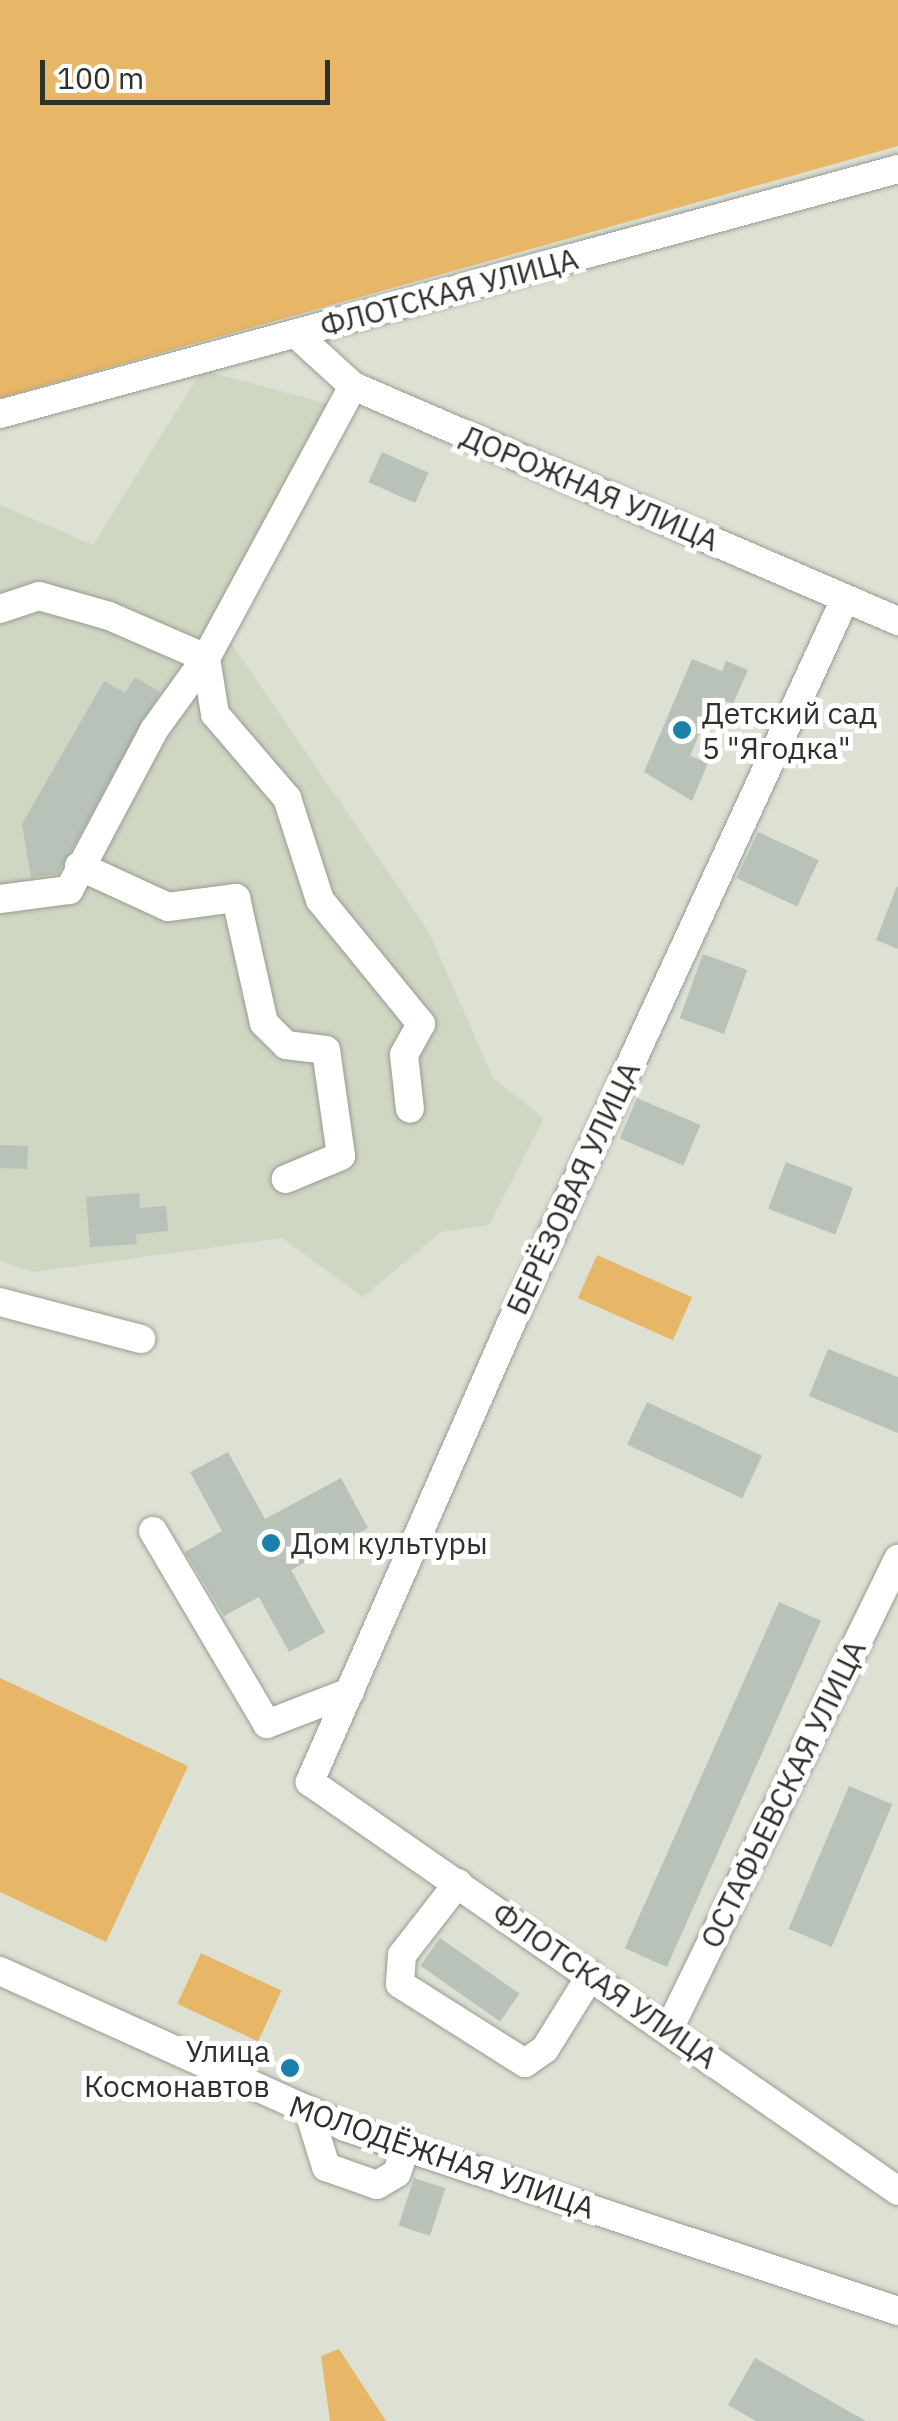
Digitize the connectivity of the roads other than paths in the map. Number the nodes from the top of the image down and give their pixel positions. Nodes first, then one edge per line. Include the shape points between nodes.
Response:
1 (898, 170) edge
2 (296, 334) junction
3 (353, 386) junction
4 (0, 414) edge
5 (845, 599) junction
6 (0, 609) edge
7 (898, 621) edge
8 (206, 658) junction
9 (79, 866) junction
10 (0, 899) edge
11 (410, 1110) dead end
12 (286, 1179) dead end
13 (0, 1302) edge
14 (141, 1339) dead end
15 (153, 1531) dead end
16 (898, 1558) edge
17 (350, 1692) junction
18 (310, 1782) joint
19 (458, 1883) junction
20 (0, 1971) edge
21 (591, 1975) junction
22 (669, 2029) junction
23 (309, 2112) junction
24 (405, 2148) junction
25 (898, 2191) edge
26 (898, 2311) edge

1 - 2 street, ФЛОТСКАЯ УЛИЦА
2 - 3 street, ДОРОЖНАЯ УЛИЦА
2 - 4 street, ФЛОТСКАЯ УЛИЦА
3 - 5 street, ДОРОЖНАЯ УЛИЦА
3 - 8 street
5 - 7 street, ДОРОЖНАЯ УЛИЦА
5 - 17 street, БЕРЁЗОВАЯ УЛИЦА via 509,1328
6 - 8 street via 39,596 110,616
8 - 9 street via 154,730
8 - 11 street via 215,714 286,798 320,900 421,1024 404,1056
9 - 10 street via 70,890
9 - 12 street via 168,906 236,898 264,1023 286,1045 326,1050 341,1156
13 - 14 street
15 - 17 street via 268,1724
16 - 22 street, ОСТАФЬЕВСКАЯ УЛИЦА
17 - 18 street, БЕРЁЗОВАЯ УЛИЦА
18 - 19 street, ФЛОТСКАЯ УЛИЦА
19 - 21 street, ФЛОТСКАЯ УЛИЦА
19 - 21 street via 402,1955 400,1984 525,2062 544,2049
20 - 23 street, МОЛОДЁЖНАЯ УЛИЦА
21 - 22 street, ФЛОТСКАЯ УЛИЦА
22 - 25 street, ФЛОТСКАЯ УЛИЦА
23 - 24 street, МОЛОДЁЖНАЯ УЛИЦА
23 - 24 street via 326,2167 377,2185 397,2173
24 - 26 street, МОЛОДЁЖНАЯ УЛИЦА

